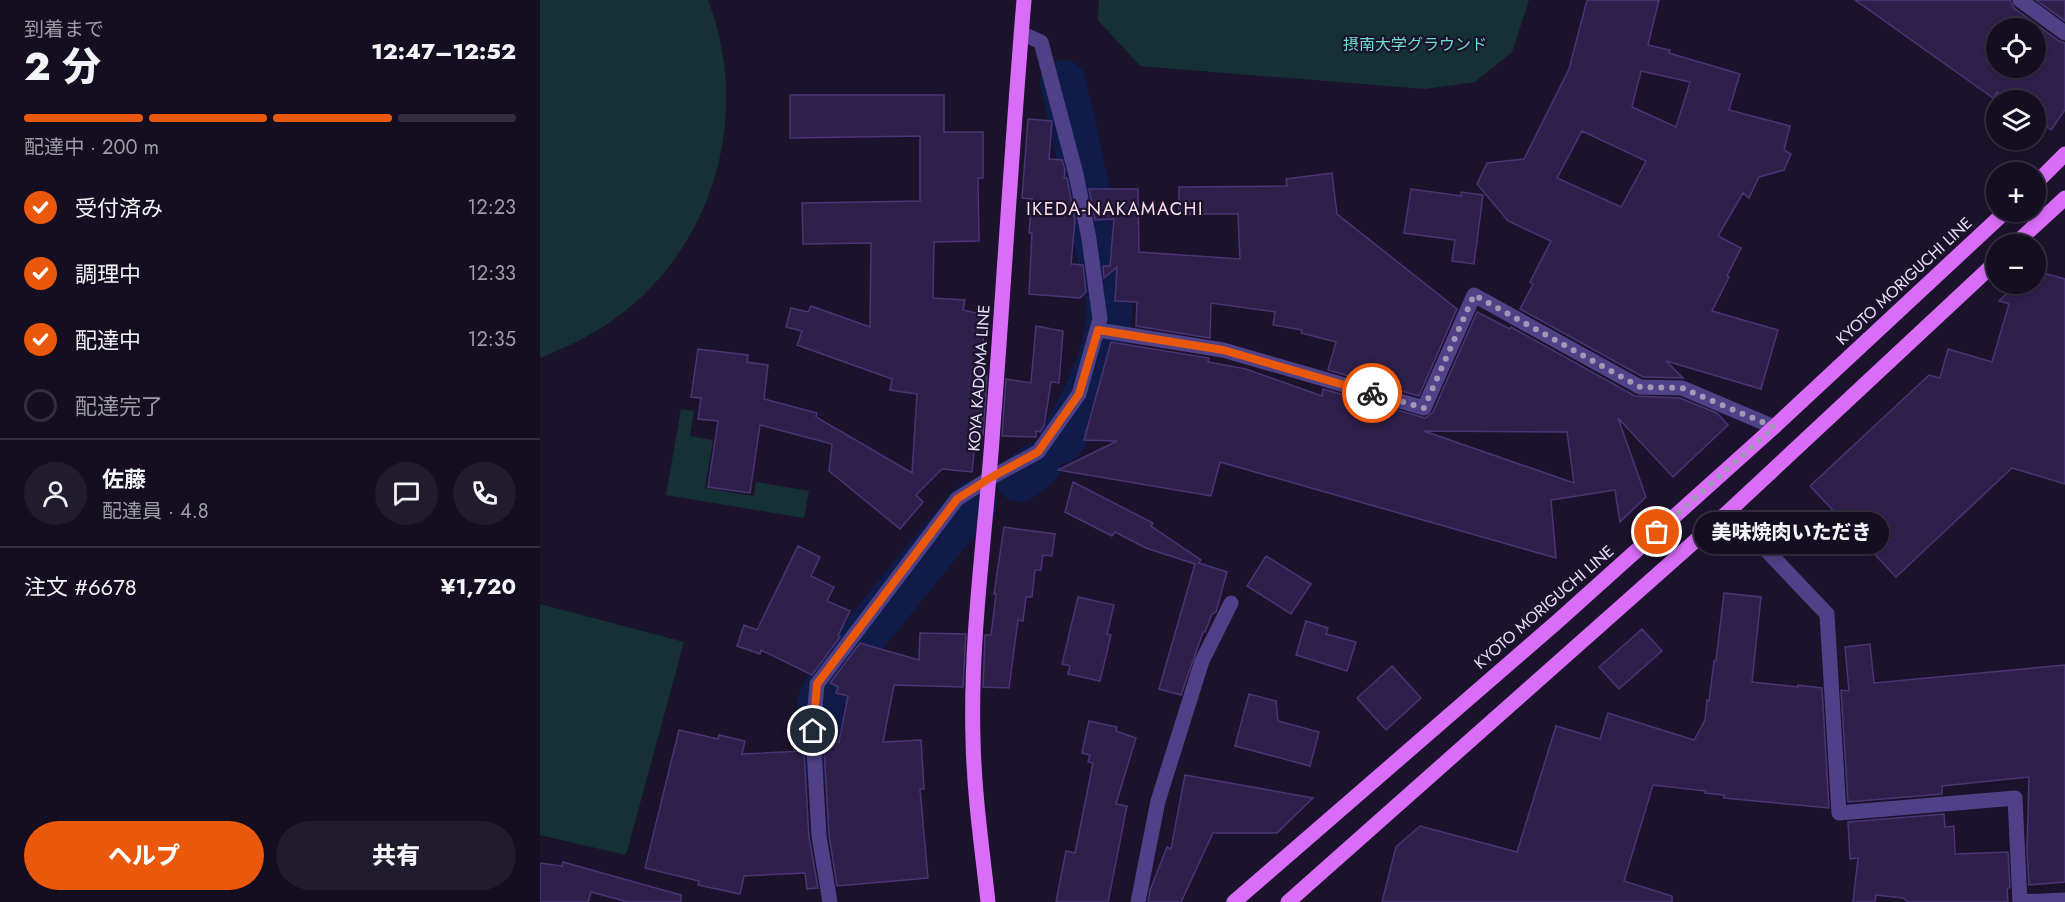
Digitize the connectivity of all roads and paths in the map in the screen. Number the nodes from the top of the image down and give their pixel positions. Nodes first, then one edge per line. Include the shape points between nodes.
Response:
1 (1024, 0) edge
2 (2020, 0) edge
3 (1022, 33) junction
4 (2065, 33) edge
5 (2065, 154) edge
6 (2046, 173) edge
7 (2065, 198) edge
8 (1994, 222) edge
9 (2026, 234) edge
10 (1986, 271) edge
11 (1104, 331) junction
12 (1774, 427) junction
13 (990, 478) junction
14 (1729, 512) junction
15 (1231, 603) dead end
16 (2065, 900) edge
17 (830, 902) edge
18 (988, 902) edge
19 (1138, 902) edge
20 (1234, 902) edge
21 (1288, 902) edge

1 - 3 main road, KOYA KADOMA LINE
2 - 4 street
3 - 11 street via 1041,42 1073,164
3 - 13 main road, KOYA KADOMA LINE
5 - 6 main road
7 - 9 main road
8 - 12 main road, KYOTO MORIGUCHI LINE
10 - 14 main road
11 - 12 street via 1223,350 1424,408 1474,295 1640,387 1682,388
11 - 13 street via 1079,394 1038,452
12 - 20 main road, KYOTO MORIGUCHI LINE via 1558,621
13 - 17 street via 957,499 817,684 813,731 819,836
13 - 18 main road, KOYA KADOMA LINE via 973,670 978,815
14 - 16 street via 1827,614 1839,813 2015,798 2020,902
14 - 21 main road
15 - 19 street via 1202,662 1158,801

